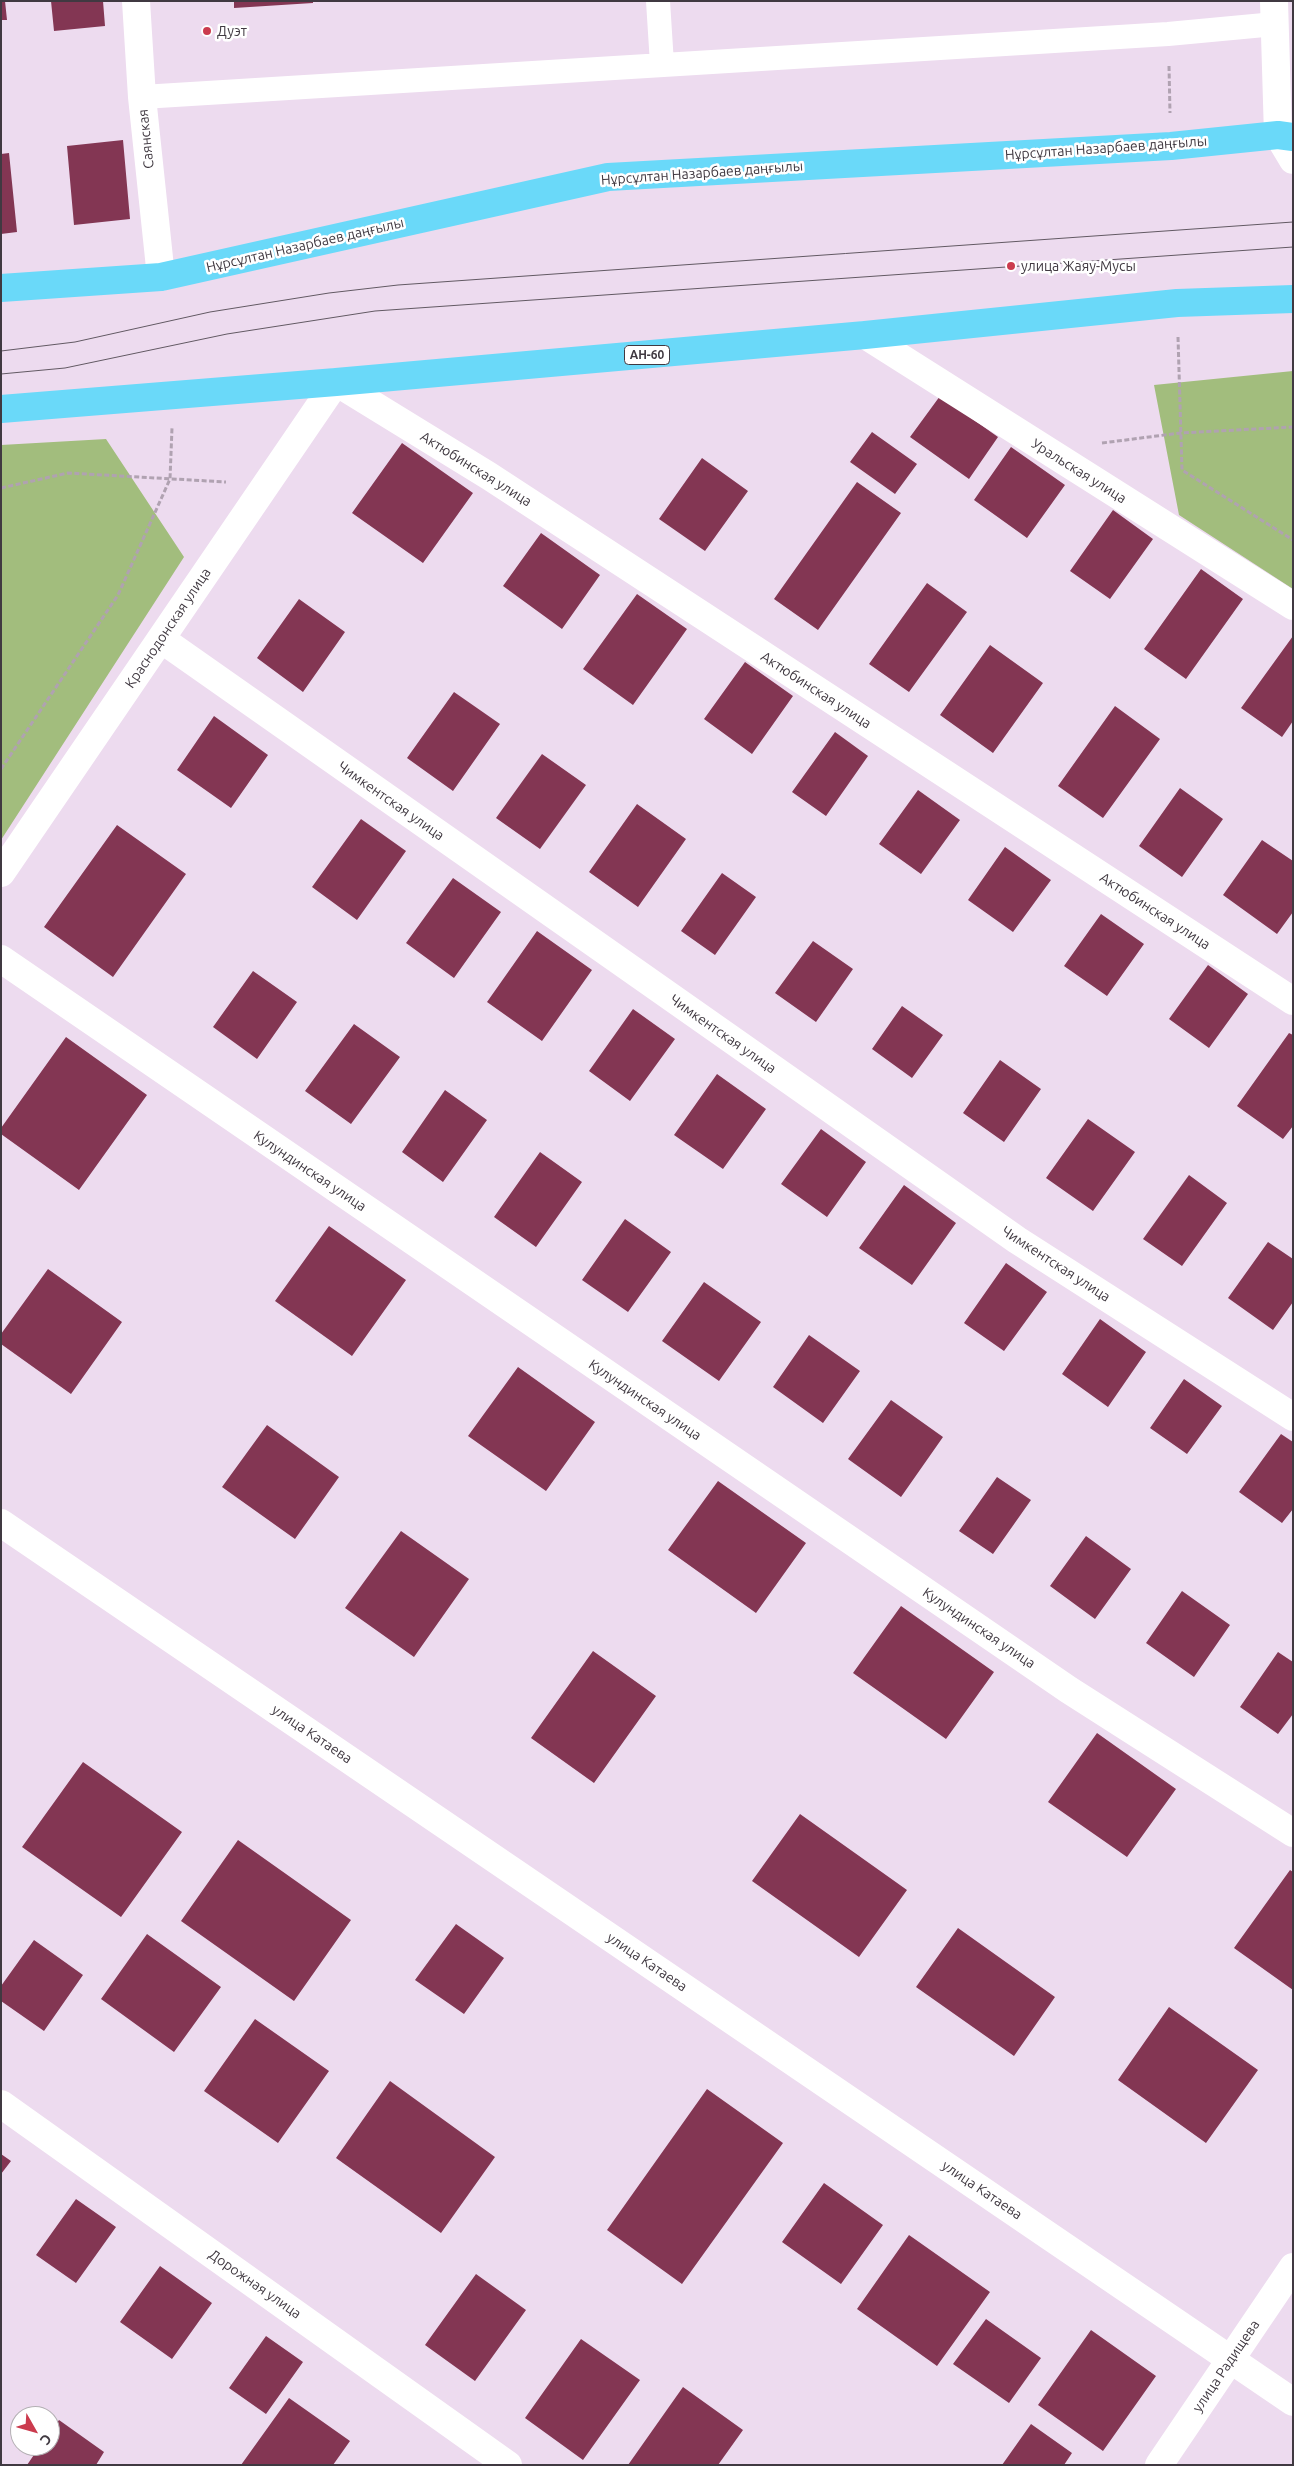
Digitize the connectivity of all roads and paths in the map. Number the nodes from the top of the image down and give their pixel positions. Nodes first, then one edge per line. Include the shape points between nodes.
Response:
1 (136, 1) edge
2 (658, 1) edge
3 (1275, 12) edge
4 (1168, 34) junction
5 (662, 64) junction
6 (142, 97) junction
7 (1286, 136) edge
8 (1171, 146) junction
9 (1293, 160) edge
10 (161, 277) junction
11 (1, 288) edge
12 (1293, 299) edge
13 (1177, 303) junction
14 (865, 335) junction
15 (336, 382) junction
16 (173, 395) junction
17 (1, 409) edge
18 (1293, 427) edge
19 (1180, 432) junction
20 (1046, 450) junction
21 (170, 479) junction
22 (266, 484) junction
23 (1, 488) edge
24 (1293, 540) edge
25 (1293, 606) edge
26 (161, 639) junction
27 (1, 769) edge
28 (1, 873) edge
29 (1, 959) edge
30 (1293, 1001) edge
31 (1293, 1417) edge
32 (1, 1523) edge
33 (1293, 1833) edge
34 (1, 2104) edge
35 (1293, 2266) edge
36 (1230, 2360) junction
37 (1293, 2402) edge
38 (508, 2465) edge
39 (1159, 2465) edge

1 - 6 street, Саянская
2 - 5 lane
3 - 4 lane
3 - 7 street
4 - 5 lane
4 - 8 path
5 - 6 lane
6 - 10 street, Саянская
7 - 8 main road, Нұрсұлтан Назарбаев даңғылы
7 - 9 street
8 - 10 main road, Нұрсұлтан Назарбаев даңғылы via 608,177
10 - 11 main road, Нұрсұлтан Назарбаев даңғылы
12 - 13 main road, АН-60
13 - 14 main road, АН-60
13 - 19 path
14 - 15 main road, АН-60
14 - 20 street, Уральская улица
15 - 16 main road, АН-60
15 - 22 street, Краснодонская улица
15 - 30 street, Актюбинская улица via 489,476
16 - 17 main road, АН-60
16 - 21 path
18 - 19 path
19 - 20 path
19 - 24 path via 1182,470
20 - 25 street, Уральская улица
21 - 22 path
21 - 23 path via 68,473
21 - 27 path via 118,595
22 - 26 street, Краснодонская улица
26 - 28 street, Краснодонская улица
26 - 31 street, Чимкентская улица via 1017,1240
29 - 33 street, Кулундинская улица via 1069,1690
32 - 36 street, улица Катаева
34 - 38 street, Дорожная улица
35 - 36 street, улица Радищева
36 - 37 street, улица Катаева
36 - 39 street, улица Радищева

